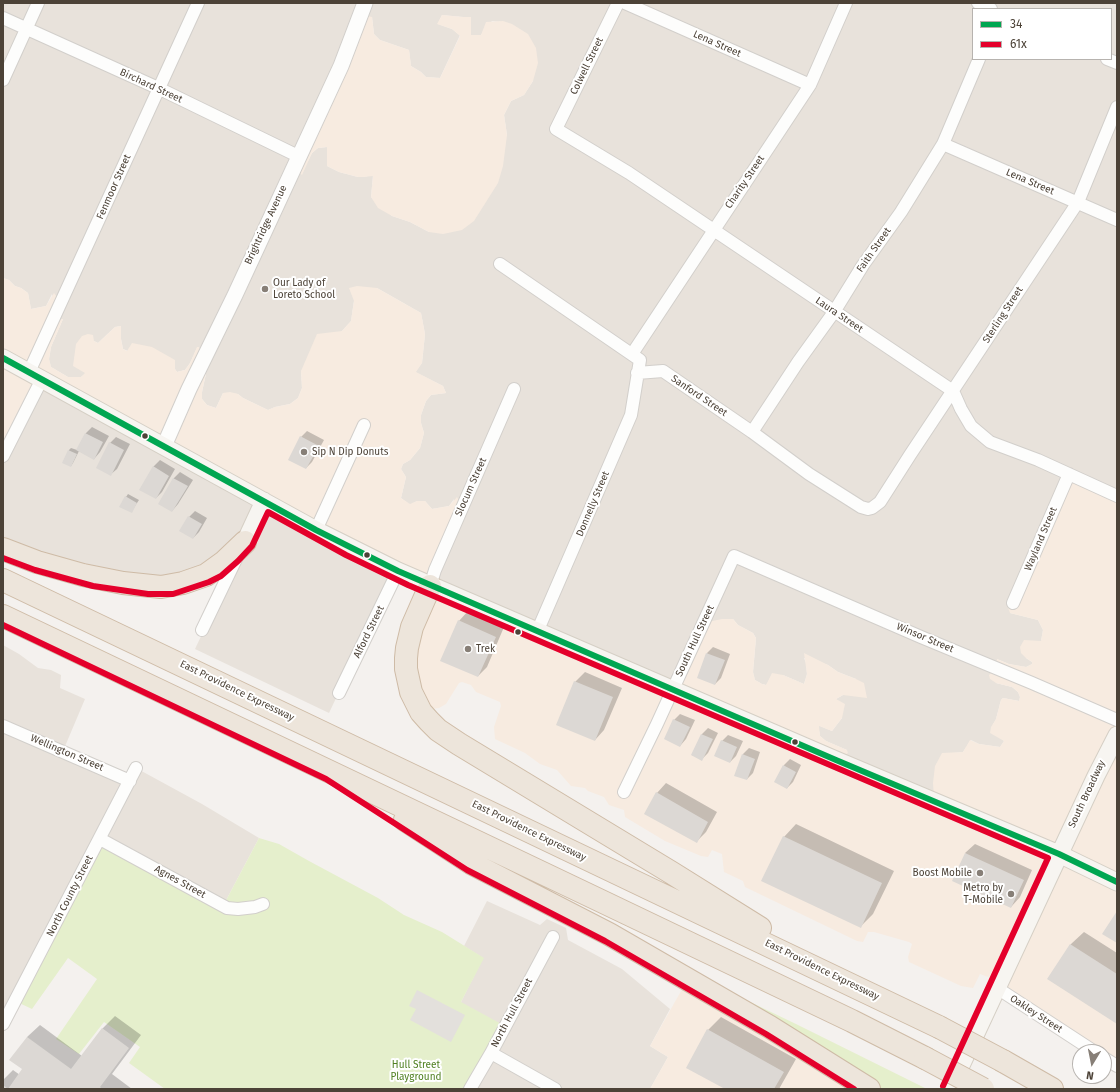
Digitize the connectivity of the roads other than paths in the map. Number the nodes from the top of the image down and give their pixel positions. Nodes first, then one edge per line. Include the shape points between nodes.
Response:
1 (38, 3) edge
2 (198, 3) edge
3 (365, 3) edge
4 (618, 3) edge
5 (625, 3) edge
6 (846, 3) edge
7 (978, 3) edge
8 (989, 8) edge
9 (3, 18) edge
10 (26, 28) junction
11 (979, 60) edge
12 (3, 80) edge
13 (810, 85) junction
14 (158, 88) junction
15 (1117, 108) edge
16 (556, 129) joint
17 (944, 144) junction
18 (298, 156) junction
19 (1078, 202) junction
20 (1117, 220) edge
21 (713, 230) junction
22 (500, 264) dead end
23 (834, 312) junction
24 (632, 354) junction
25 (3, 358) edge
26 (637, 373) junction
27 (35, 375) junction
28 (514, 389) dead end
29 (953, 391) junction
30 (364, 425) dead end
31 (752, 432) junction
32 (164, 446) junction
33 (3, 456) edge
34 (1069, 474) junction
35 (1117, 496) edge
36 (264, 501) junction
37 (868, 509) joint
38 (316, 530) junction
39 (245, 542) junction
40 (3, 550) edge
41 (734, 556) joint
42 (398, 572) junction
43 (3, 580) edge
44 (430, 586) junction
45 (1013, 603) dead end
46 (3, 616) edge
47 (202, 630) dead end
48 (537, 632) junction
49 (672, 690) junction
50 (339, 693) dead end
51 (1117, 720) edge
52 (3, 726) edge
53 (1117, 735) edge
54 (136, 768) dead end
55 (330, 772) junction
56 (130, 781) junction
57 (624, 792) dead end
58 (100, 839) junction
59 (1059, 854) junction
60 (1117, 882) edge
61 (263, 904) dead end
62 (553, 937) dead end
63 (851, 984) junction
64 (997, 988) junction
65 (7, 1006) edge
66 (3, 1024) edge
67 (1083, 1044) edge
68 (491, 1053) junction
69 (470, 1089) edge
70 (555, 1089) edge
71 (869, 1089) edge
72 (950, 1089) edge
73 (983, 1089) edge
74 (1052, 1089) edge

1 - 10 street
2 - 14 street, Fenmoor Street
3 - 18 street, Brightridge Avenue via 341,66
4 - 16 street, Colwell Street
5 - 13 street, Lena Street
6 - 13 street, Charity Street
7 - 8 street
9 - 10 street, Birchard Street
10 - 12 street
10 - 14 street, Birchard Street
11 - 17 street, Faith Street
13 - 21 street, Charity Street
14 - 18 street, Birchard Street
14 - 27 street, Fenmoor Street
15 - 19 street, Sterling Street
16 - 21 street, Laura Street via 629,173
17 - 19 street, Lena Street
17 - 23 street, Faith Street
18 - 32 street, Brightridge Avenue
19 - 20 street, Lena Street
19 - 29 street, Sterling Street
21 - 23 street, Laura Street
21 - 24 street, Charity Street
22 - 24 street
23 - 29 street, Laura Street
23 - 31 street, Faith Street
24 - 26 street via 640,360
25 - 27 main road
26 - 31 street, Sanford Street via 663,371
26 - 48 street, Donnelly Street via 631,415
27 - 32 main road
27 - 33 street, Fenmoor Street
28 - 44 street, Slocum Street
29 - 34 street via 971,426 990,442
29 - 37 street, Sterling Street via 880,502
30 - 38 street
31 - 37 street, Sanford Street via 809,474
32 - 36 main road
34 - 35 street
34 - 45 street, Wayland Street
36 - 38 main road
36 - 39 main road
38 - 42 main road
39 - 40 highway via 206,575 184,584 161,587 83,575
39 - 47 street
41 - 49 street, South Hull Street
41 - 51 street, Winsor Street
42 - 44 main road
42 - 50 street, Alford Street
43 - 63 highway, East Providence Expressway
44 - 48 main road
44 - 63 highway via 412,627 406,670 411,692 419,707 438,730
46 - 55 highway
48 - 49 main road
49 - 57 street, South Hull Street
49 - 59 main road
52 - 56 street, Wellington Street
53 - 59 main road, South Broadway
54 - 56 street, North County Street
55 - 71 highway via 471,863 609,934 770,1027
55 - 73 highway, bridge via 845,1018
56 - 58 street, North County Street
58 - 61 street, Agnes Street via 227,908 238,910
58 - 65 street, North County Street
59 - 60 main road
59 - 64 main road, South Broadway
62 - 68 street, North Hull Street
63 - 74 highway, East Providence Expressway, bridge via 939,1027
64 - 67 street, Oakley Street
64 - 72 main road, South Broadway
65 - 66 street, North County Street
68 - 69 street, North Hull Street
68 - 70 street

